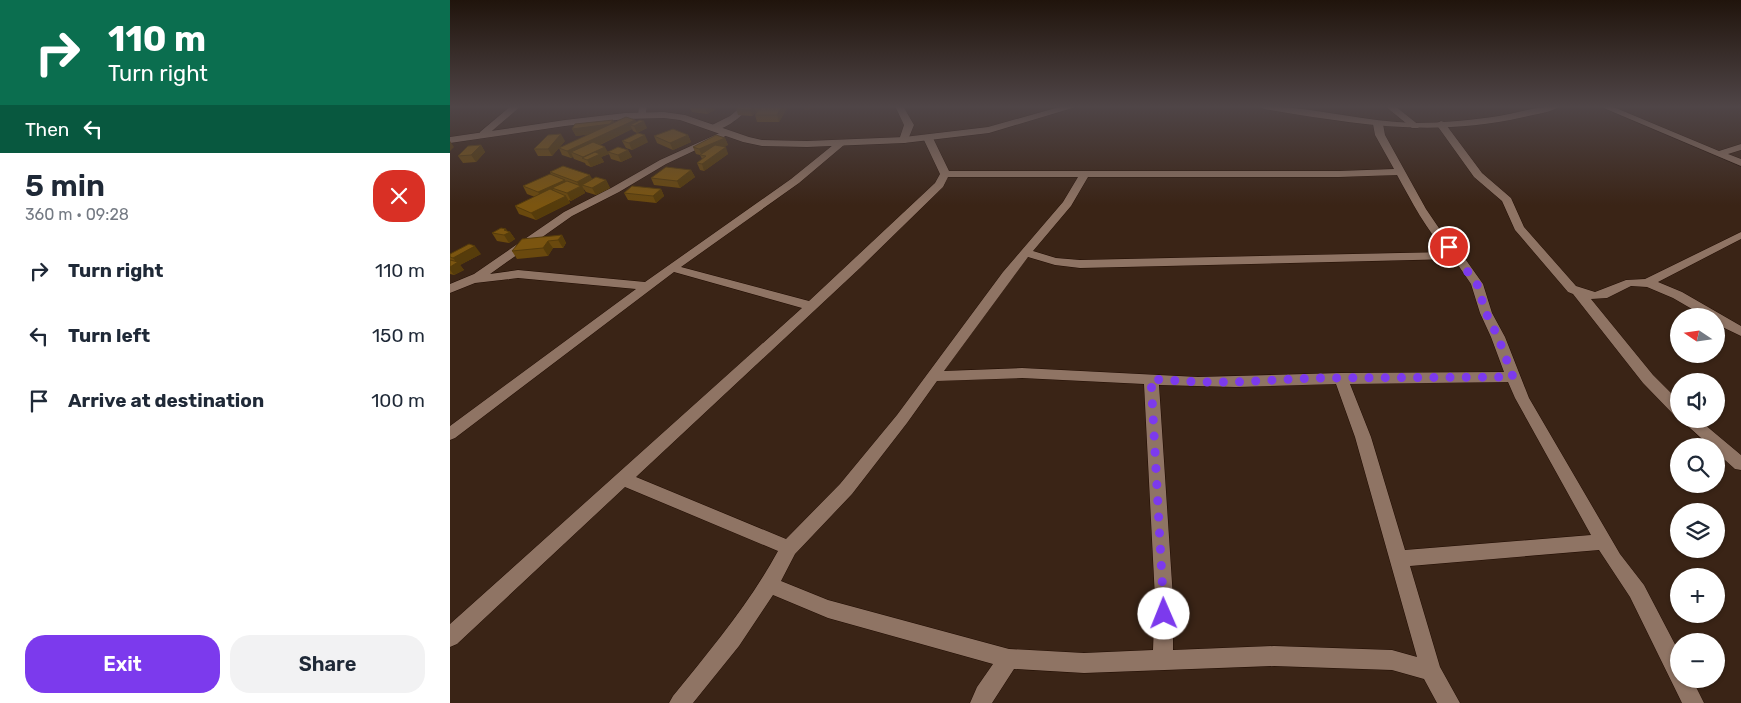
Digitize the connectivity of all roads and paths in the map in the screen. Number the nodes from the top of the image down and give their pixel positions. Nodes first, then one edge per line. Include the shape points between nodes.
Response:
1 (928, 138) edge
2 (713, 139) edge
3 (747, 139) edge
4 (918, 139) edge
5 (1382, 139) edge
6 (1452, 139) edge
7 (1682, 139) edge
8 (904, 140) joint
9 (841, 143) junction
10 (1741, 147) edge
11 (1718, 154) junction
12 (1741, 163) edge
13 (1401, 172) junction
14 (945, 174) junction
15 (1084, 174) junction
16 (1741, 235) edge
17 (1026, 253) junction
18 (1457, 255) junction
19 (672, 268) junction
20 (471, 282) junction
21 (1648, 282) junction
22 (648, 286) junction
23 (450, 289) edge
24 (1579, 293) junction
25 (811, 306) junction
26 (1698, 308) edge
27 (1725, 323) edge
28 (1741, 332) edge
29 (933, 376) junction
30 (1513, 377) junction
31 (1341, 378) junction
32 (1151, 379) junction
33 (1670, 401) edge
34 (1699, 428) edge
35 (450, 434) edge
36 (1741, 464) edge
37 (622, 478) junction
38 (1604, 542) junction
39 (789, 548) junction
40 (1398, 559) junction
41 (769, 585) junction
42 (450, 637) edge
43 (1670, 656) edge
44 (1009, 659) junction
45 (1163, 660) junction
46 (1431, 671) junction
47 (1686, 688) edge
48 (680, 703) edge
49 (981, 703) edge
50 (1449, 703) edge
51 (1693, 703) edge

1 - 14 street
2 - 20 street via 663,162 568,214
3 - 9 street via 762,143
4 - 8 street
5 - 13 street
6 - 24 street via 1478,175 1507,200 1519,228 1566,284
7 - 11 street
8 - 9 street
9 - 19 street via 795,181
10 - 11 street
11 - 12 street
13 - 15 street
13 - 18 street via 1442,239
14 - 15 street
14 - 25 street via 932,191
15 - 17 street via 1066,204
16 - 21 street
17 - 18 street via 1080,264
17 - 29 street
18 - 30 street via 1477,284
19 - 22 street
19 - 25 street
20 - 22 street via 503,274 518,274
20 - 23 street
21 - 24 street via 1626,283 1607,295
21 - 26 street
22 - 35 street
24 - 33 street via 1648,379
25 - 37 street
27 - 28 street
29 - 32 street via 1022,373
29 - 39 street via 846,489
30 - 31 street
30 - 38 street
31 - 32 street via 1236,382
31 - 40 street via 1363,437
32 - 45 street via 1164,598
34 - 36 street
37 - 39 street
37 - 42 street
38 - 40 street
38 - 43 street via 1637,591
39 - 41 street
40 - 46 street
41 - 44 street via 828,609
41 - 48 street via 732,639
44 - 45 street via 1084,663
44 - 49 street
45 - 46 street via 1274,656 1392,660
46 - 50 street
47 - 51 street

